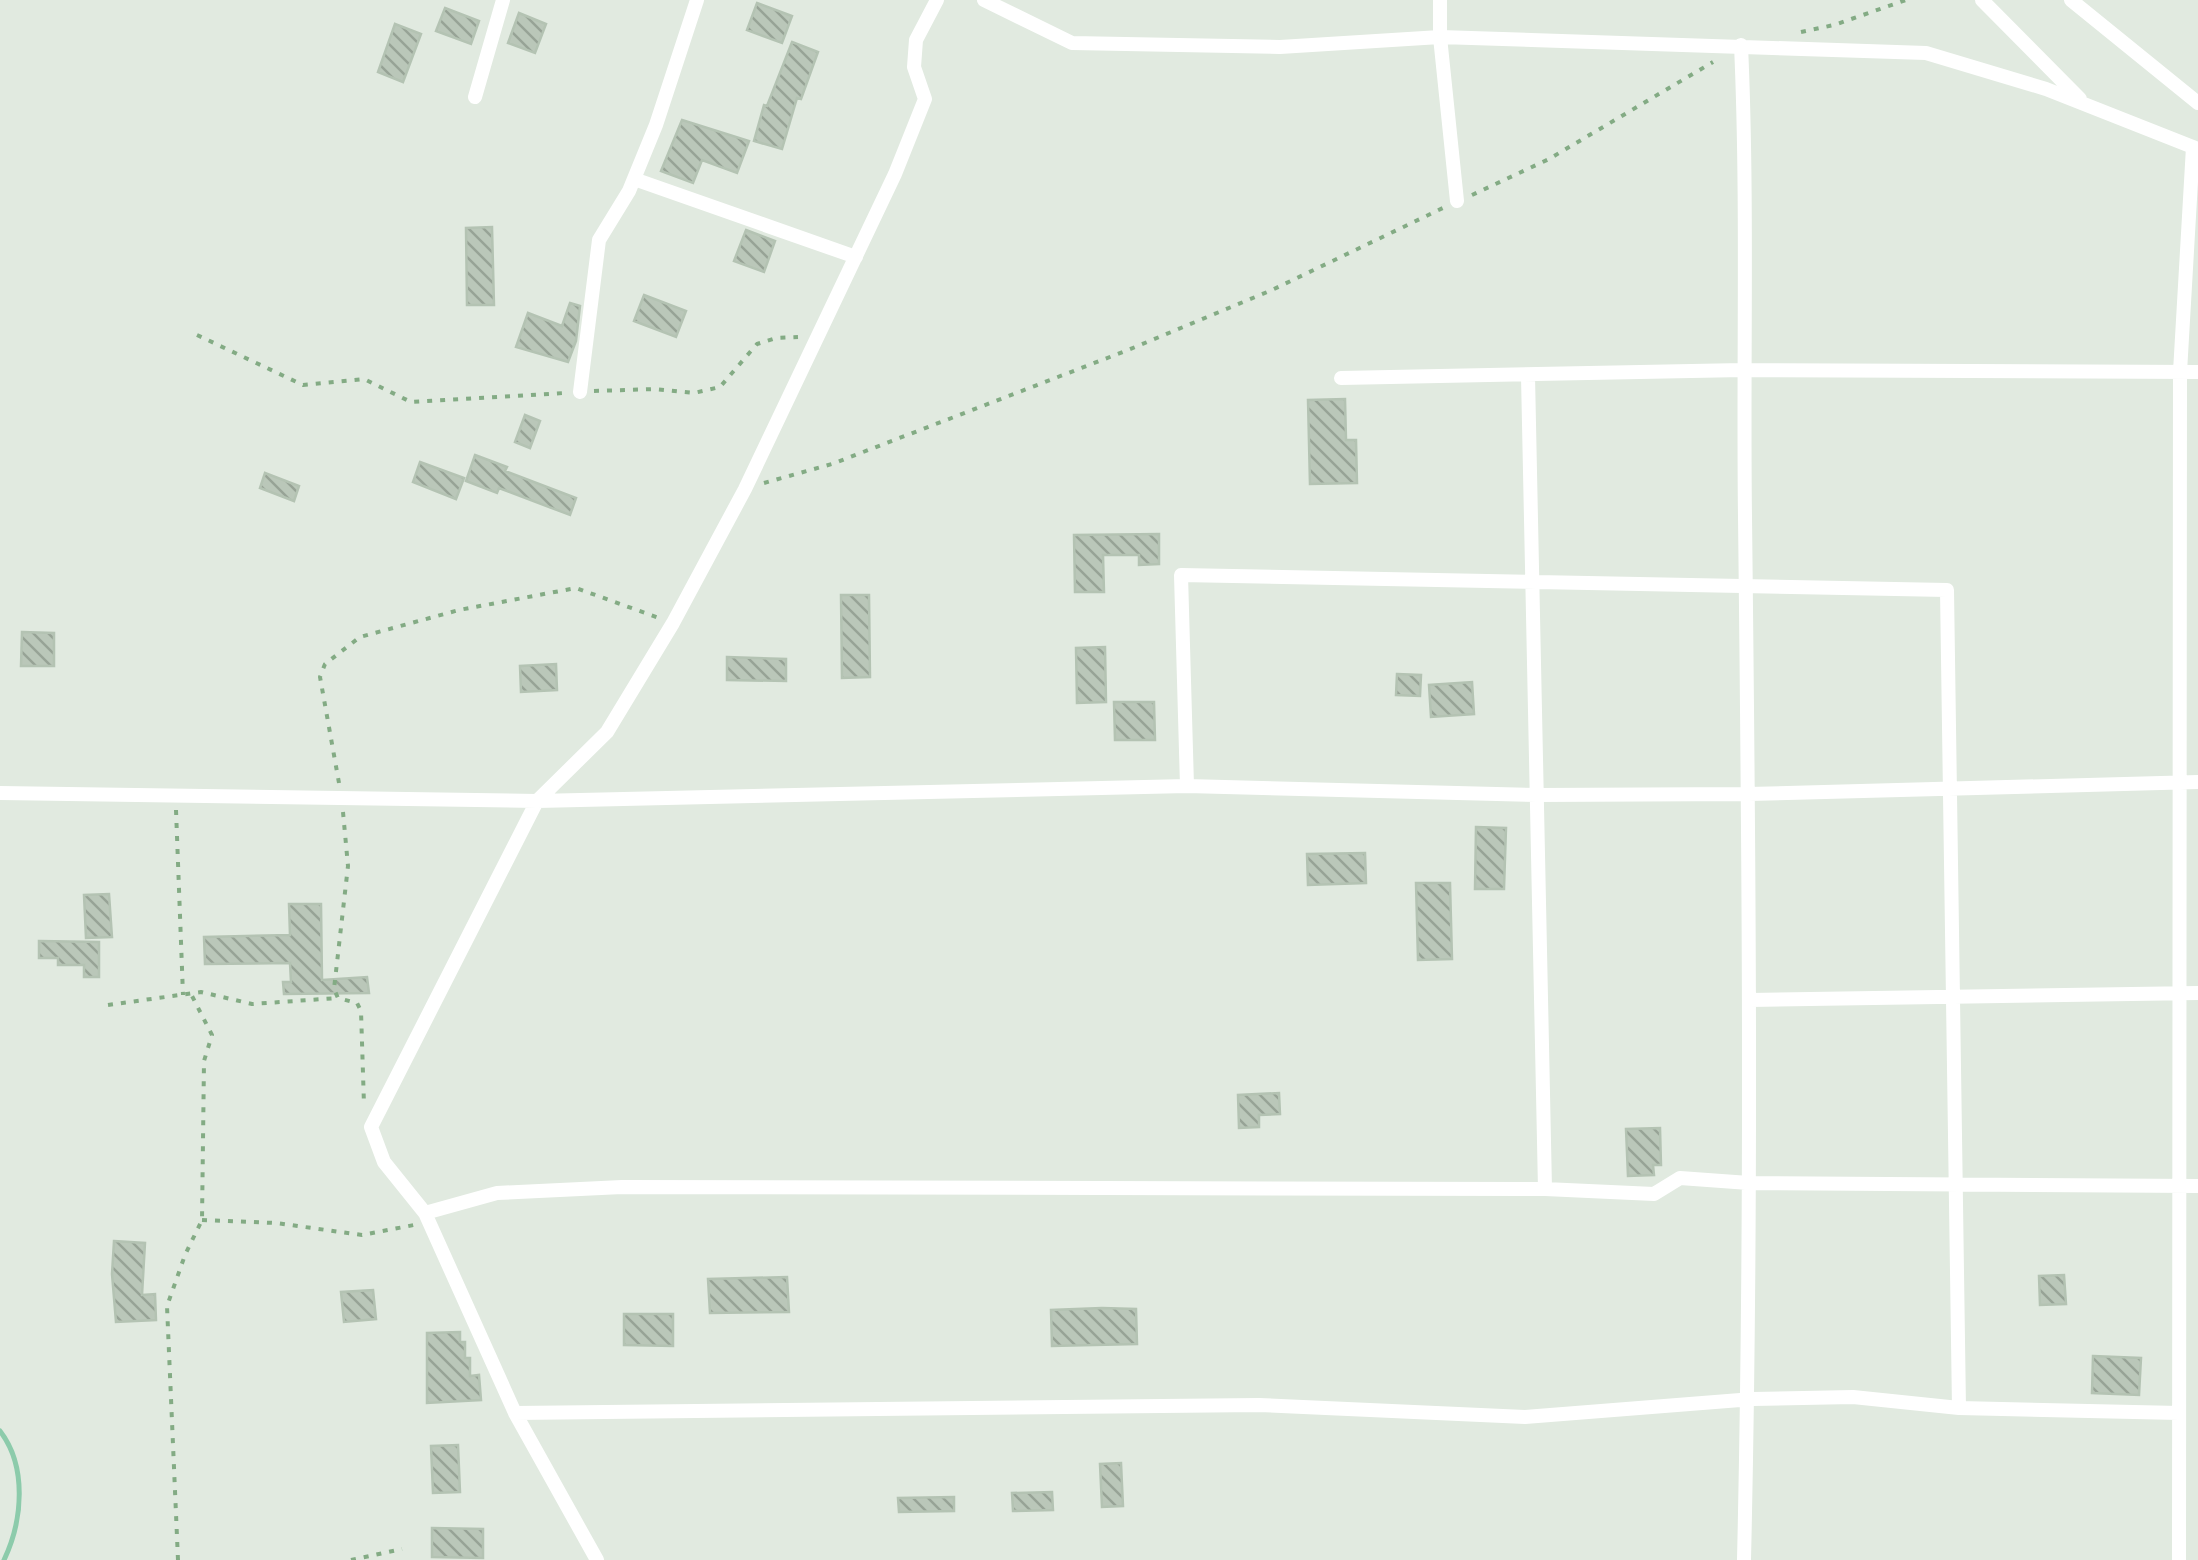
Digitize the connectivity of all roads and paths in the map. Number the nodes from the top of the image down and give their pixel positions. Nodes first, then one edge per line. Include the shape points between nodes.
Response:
1 (503, 0) edge
2 (697, 0) edge
3 (938, 0) edge
4 (984, 0) edge
5 (1440, 0) edge
6 (1906, 0) edge
7 (1982, 0) edge
8 (2070, 0) edge
9 (1797, 33) dead end
10 (1440, 36) junction
11 (1742, 45) junction
12 (475, 96) dead end
13 (2198, 103) edge
14 (2086, 105) junction
15 (2195, 148) edge
16 (634, 179) junction
17 (1457, 202) junction
18 (856, 257) junction
19 (197, 335) dead end
20 (817, 342) junction
21 (1744, 370) junction
22 (2180, 372) junction
23 (2198, 372) edge
24 (1528, 376) junction
25 (1340, 378) dead end
26 (580, 392) junction
27 (745, 488) junction
28 (1532, 583) junction
29 (1746, 584) junction
30 (673, 623) junction
31 (2190, 782) edge
32 (1187, 786) junction
33 (1948, 790) junction
34 (0, 793) edge
35 (1748, 794) junction
36 (176, 795) junction
37 (1537, 795) junction
38 (341, 797) junction
39 (538, 801) junction
40 (2181, 993) junction
41 (2198, 993) edge
42 (191, 994) junction
43 (183, 995) junction
44 (1952, 995) junction
45 (338, 998) junction
46 (1750, 1000) junction
47 (108, 1005) dead end
48 (371, 1127) junction
49 (1955, 1182) junction
50 (1750, 1183) junction
51 (2180, 1186) junction
52 (2198, 1186) edge
53 (1545, 1189) junction
54 (427, 1218) junction
55 (202, 1220) junction
56 (1748, 1400) junction
57 (1959, 1408) junction
58 (515, 1413) junction
59 (2180, 1413) junction
60 (402, 1549) dead end
61 (178, 1560) edge
62 (351, 1560) edge
63 (597, 1560) edge
64 (1744, 1560) edge
65 (2179, 1560) edge

1 - 12 street
2 - 16 street
3 - 18 street via 916,40 914,67 925,99
4 - 10 street via 1072,43 1280,47
5 - 10 street
6 - 9 path
7 - 14 street
8 - 13 street
10 - 11 street
10 - 17 street
11 - 14 street via 1926,53
11 - 17 path via 1548,159
11 - 21 street
14 - 15 street
15 - 22 street
16 - 18 street
16 - 26 street via 598,240
17 - 27 path via 1128,350 832,464
18 - 20 street
19 - 26 path via 303,385 364,378 411,402
20 - 26 path via 800,337 757,344 720,386 694,393
20 - 27 street
21 - 22 street
21 - 24 street
21 - 29 street
22 - 23 street
22 - 31 street
24 - 25 street
24 - 28 street
27 - 30 street
28 - 29 street
28 - 32 street via 1181,576
28 - 37 street
29 - 33 street via 1947,590
29 - 35 street
30 - 38 path via 576,588 360,637 320,677
30 - 39 street via 607,732
31 - 33 street
31 - 40 street
32 - 37 street
32 - 39 street
33 - 35 street
33 - 44 street
34 - 36 street
35 - 37 street
35 - 46 street
36 - 38 street
36 - 43 path
37 - 53 street
38 - 39 street
38 - 45 path via 348,866
39 - 48 street
40 - 41 street
40 - 44 street
40 - 51 street
42 - 43 path
42 - 45 path via 252,1004
42 - 55 path via 212,1035 204,1061
43 - 47 path
44 - 46 street
44 - 49 street
45 - 48 path via 361,1011 364,1108
46 - 50 street
48 - 54 street via 384,1162
49 - 50 street
49 - 51 street
49 - 57 street
50 - 53 street via 1680,1178 1654,1194
50 - 56 street
51 - 52 street
51 - 59 street
53 - 54 street via 622,1187 497,1193
54 - 55 path via 362,1235
54 - 58 street
55 - 61 path via 166,1306
56 - 57 street via 1854,1397
56 - 58 street via 1524,1417 1259,1405
56 - 64 street
57 - 59 street
58 - 63 street
59 - 65 street
60 - 62 path

